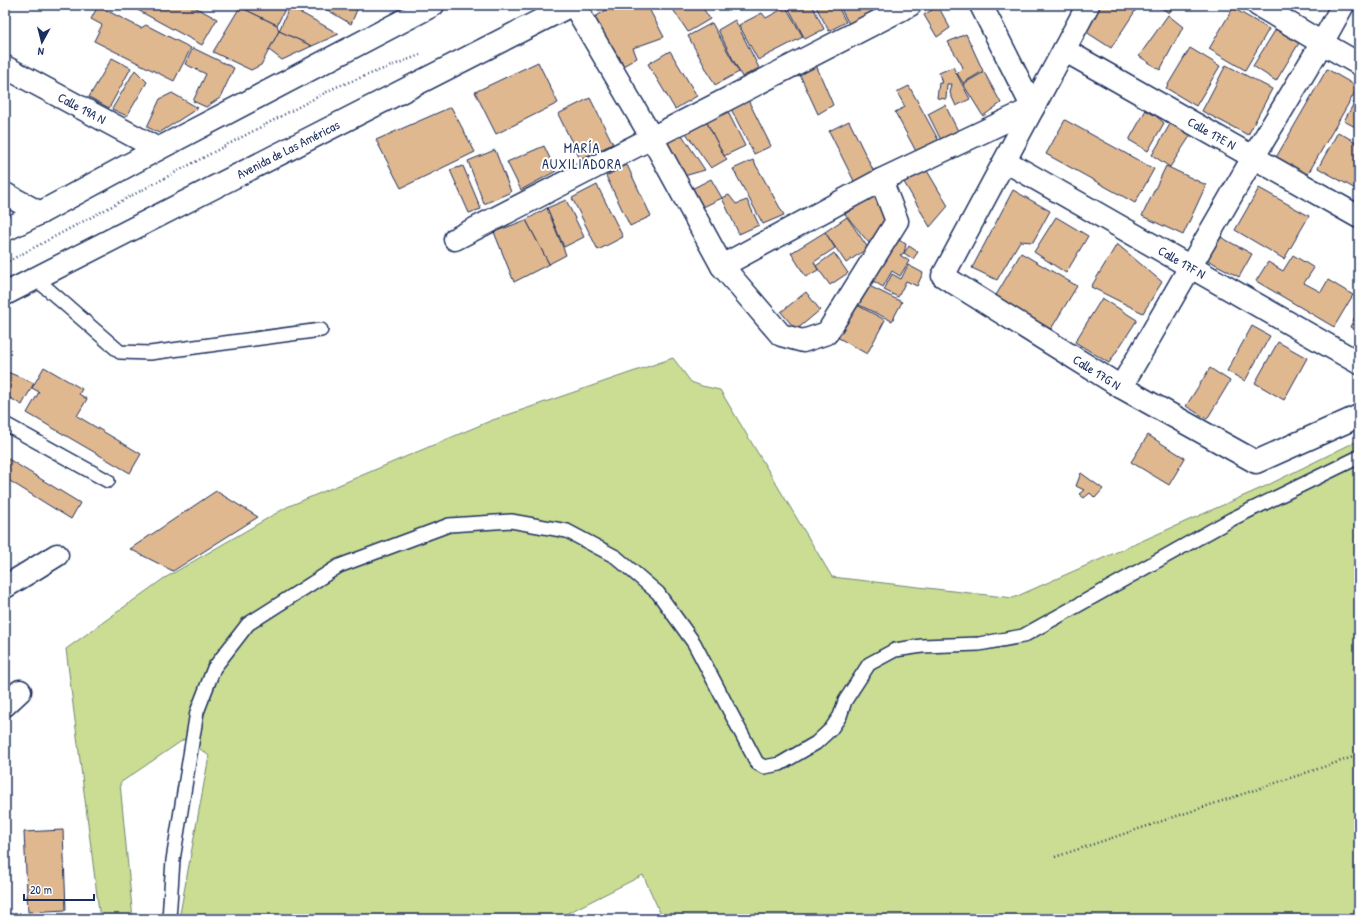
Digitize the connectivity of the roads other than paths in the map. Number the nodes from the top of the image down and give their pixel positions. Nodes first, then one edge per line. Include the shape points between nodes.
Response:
1 (433, 5) edge
2 (572, 5) edge
3 (910, 5) edge
4 (981, 5) edge
5 (1088, 5) edge
6 (1258, 5) edge
7 (1343, 5) edge
8 (1322, 43) junction
9 (1064, 50) junction
10 (1359, 64) edge
11 (5, 67) edge
12 (1033, 108) junction
13 (652, 138) junction
14 (158, 149) junction
15 (1254, 156) junction
16 (1005, 161) junction
17 (881, 180) junction
18 (5, 194) edge
19 (40, 213) junction
20 (1359, 217) edge
21 (5, 230) edge
22 (455, 239) dead end
23 (722, 266) junction
24 (1191, 266) junction
25 (35, 278) junction
26 (5, 294) edge
27 (321, 330) dead end
28 (1359, 363) edge
29 (1121, 387) junction
30 (1359, 416) edge
31 (5, 424) edge
32 (1359, 458) edge
33 (108, 481) dead end
34 (57, 555) dead end
35 (5, 587) edge
36 (170, 919) edge

1 - 14 street
2 - 13 street
2 - 25 street, Avenida de Las Américas
3 - 13 street
4 - 12 street
5 - 9 street
6 - 8 street
7 - 8 street
8 - 10 street
8 - 15 street
9 - 12 street
9 - 15 street, Calle 17E N
11 - 14 street, Calle 19A N
12 - 16 street
12 - 17 street
13 - 22 street
13 - 23 street
14 - 19 street
15 - 20 street, Calle 17E N
15 - 24 street
16 - 24 street, Calle 17F N
16 - 29 street, Calle 17G N via 943,276
17 - 23 street
17 - 23 street via 897,221 827,333 803,341 781,334
18 - 19 street
19 - 21 street
24 - 28 street, Calle 17F N
24 - 29 street
25 - 26 street, Avenida de Las Américas
25 - 27 lane via 120,352 150,353
29 - 30 street, Calle 17G N via 1256,462
31 - 33 lane
32 - 36 lane via 1232,520 1023,636 979,644 922,646 895,650 869,664 845,701 840,716 816,744 780,764 764,767 757,763 694,643 658,593 616,557 567,531 511,521 449,525 340,566 248,624 214,668 197,712 173,860
34 - 35 street

